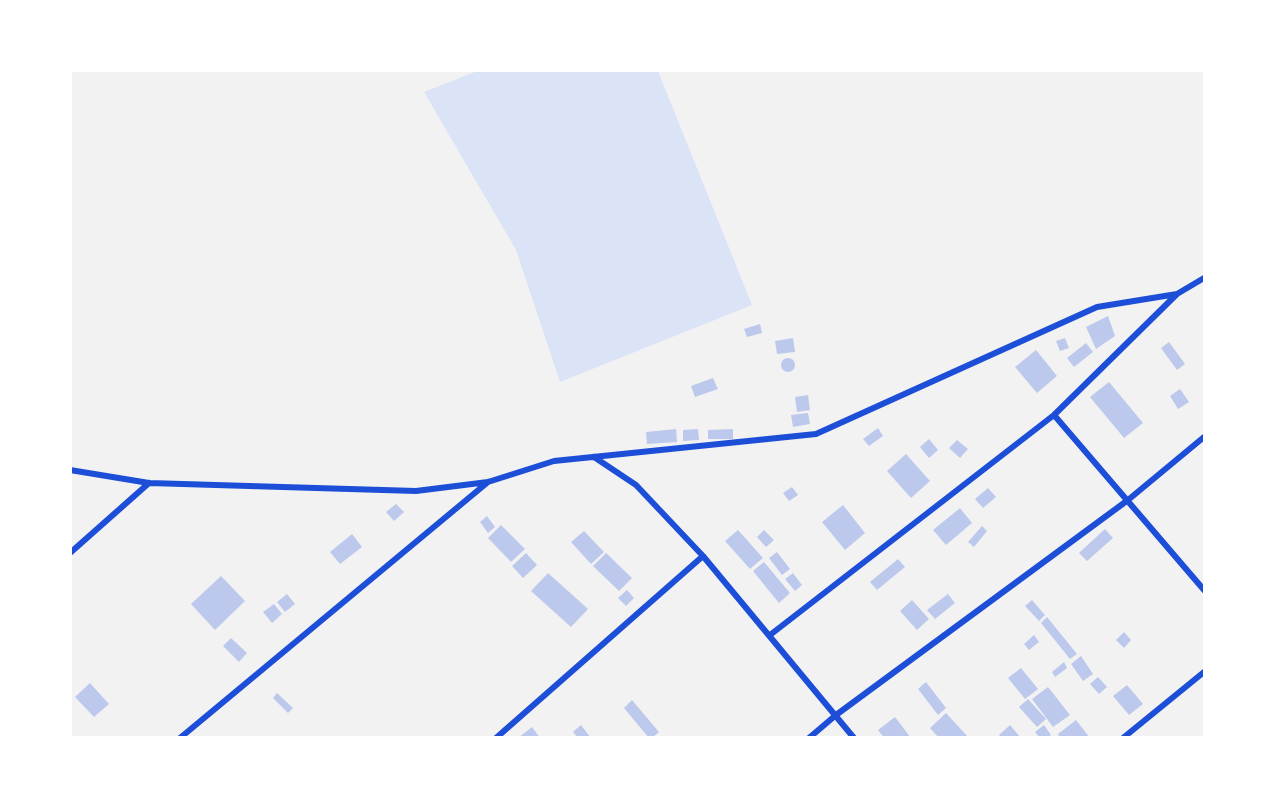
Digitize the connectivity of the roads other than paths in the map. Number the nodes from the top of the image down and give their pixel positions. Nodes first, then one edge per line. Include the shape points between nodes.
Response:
1 (1204, 278) edge
2 (1177, 294) junction
3 (1054, 415) junction
4 (1204, 437) edge
5 (593, 456) junction
6 (70, 470) edge
7 (488, 482) junction
8 (149, 483) junction
9 (1128, 500) junction
10 (70, 553) edge
11 (704, 556) junction
12 (1204, 590) edge
13 (770, 635) junction
14 (1204, 672) edge
15 (836, 715) junction
16 (180, 738) edge
17 (496, 738) edge
18 (809, 738) edge
19 (854, 738) edge
20 (1123, 738) edge

1 - 2 street
2 - 3 street
2 - 5 street via 1097,308 816,434
3 - 9 street
3 - 13 street
4 - 9 street
5 - 7 street via 554,461
5 - 11 street via 636,486
6 - 8 street
7 - 8 street via 416,491
7 - 16 street
8 - 10 street
9 - 12 street
9 - 15 street
11 - 13 street
11 - 17 street
13 - 15 street
14 - 20 street
15 - 18 street
15 - 19 street

